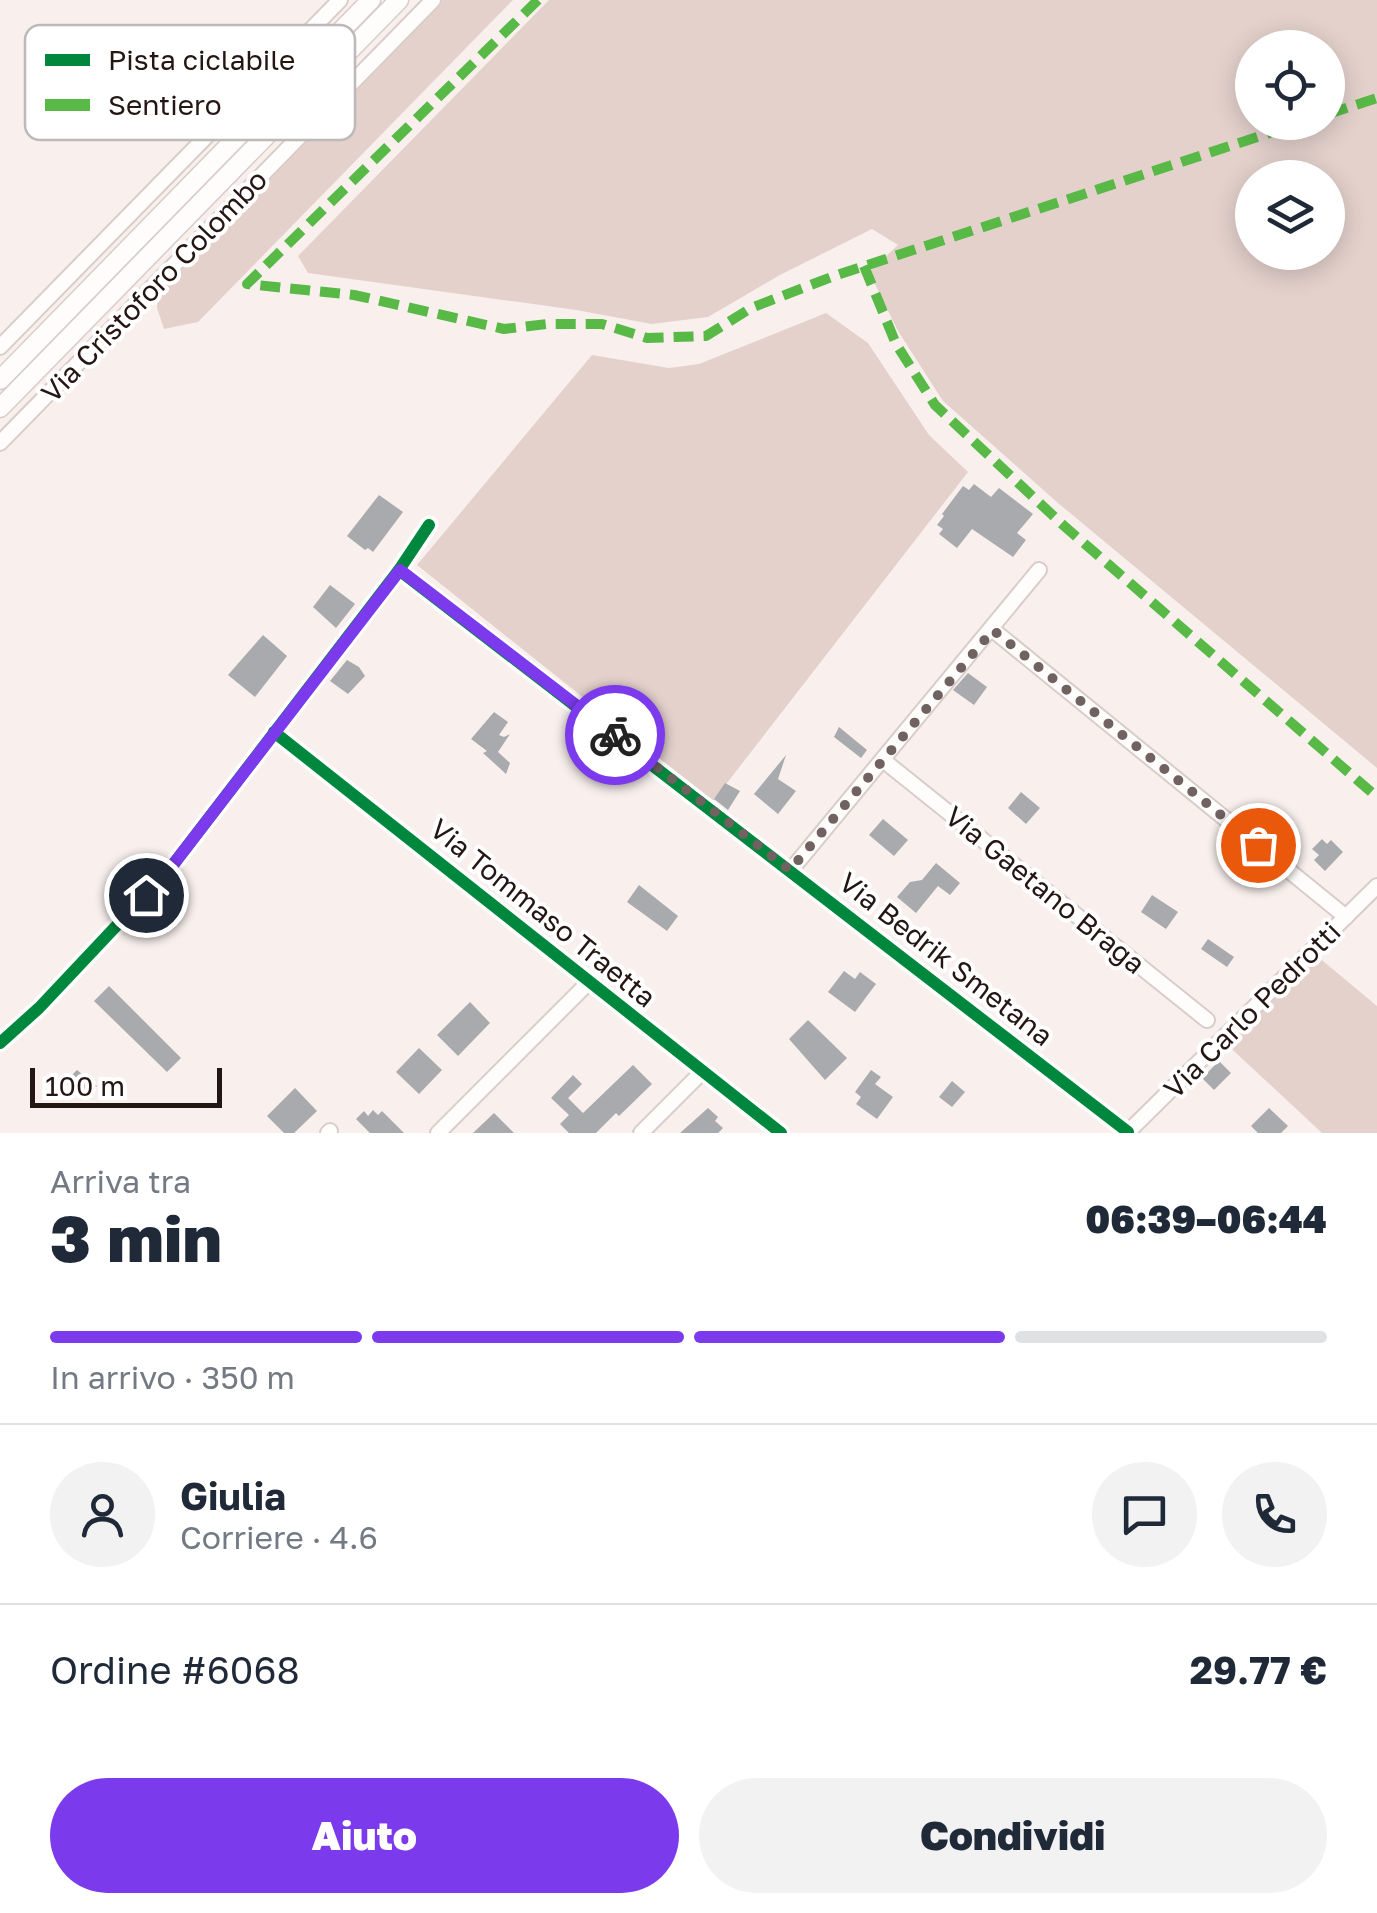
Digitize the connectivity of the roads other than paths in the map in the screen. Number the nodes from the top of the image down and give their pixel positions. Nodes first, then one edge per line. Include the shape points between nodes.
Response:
1 (340, 0) edge
2 (371, 0) edge
3 (399, 0) edge
4 (433, 0) edge
5 (316, 25) edge
6 (347, 25) edge
7 (355, 45) edge
8 (355, 80) edge
9 (203, 140) edge
10 (234, 140) edge
11 (262, 140) edge
12 (296, 140) edge
13 (0, 347) edge
14 (0, 380) edge
15 (0, 408) edge
16 (0, 443) edge
17 (429, 525) dead end
18 (400, 570) junction
19 (1040, 570) dead end
20 (993, 630) junction
21 (274, 732) junction
22 (882, 760) junction
23 (790, 870) junction
24 (1377, 886) edge
25 (1346, 916) junction
26 (589, 982) junction
27 (1206, 1020) dead end
28 (0, 1043) edge
29 (702, 1072) junction
30 (1127, 1132) edge
31 (438, 1133) edge
32 (641, 1133) edge
33 (782, 1133) edge

1 - 5 street
2 - 6 main road, Via Cristoforo Colombo
3 - 7 main road, Via Cristoforo Colombo
4 - 8 street, Via Cristoforo Colombo
9 - 13 street
10 - 14 main road, Via Cristoforo Colombo
11 - 15 main road, Via Cristoforo Colombo
12 - 16 street, Via Cristoforo Colombo
17 - 18 street
18 - 21 street
18 - 23 street, Via Bedrik Smetana
19 - 20 street
20 - 22 street
20 - 25 street
21 - 26 street, Via Tommaso Traetta
21 - 28 street via 169,870
22 - 23 street
22 - 27 street, Via Gaetano Braga
23 - 30 street, Via Bedrik Smetana
24 - 25 street, Via Carlo Pedrotti
25 - 30 street, Via Carlo Pedrotti
26 - 29 street, Via Tommaso Traetta
26 - 31 street
29 - 32 street
29 - 33 street, Via Tommaso Traetta

